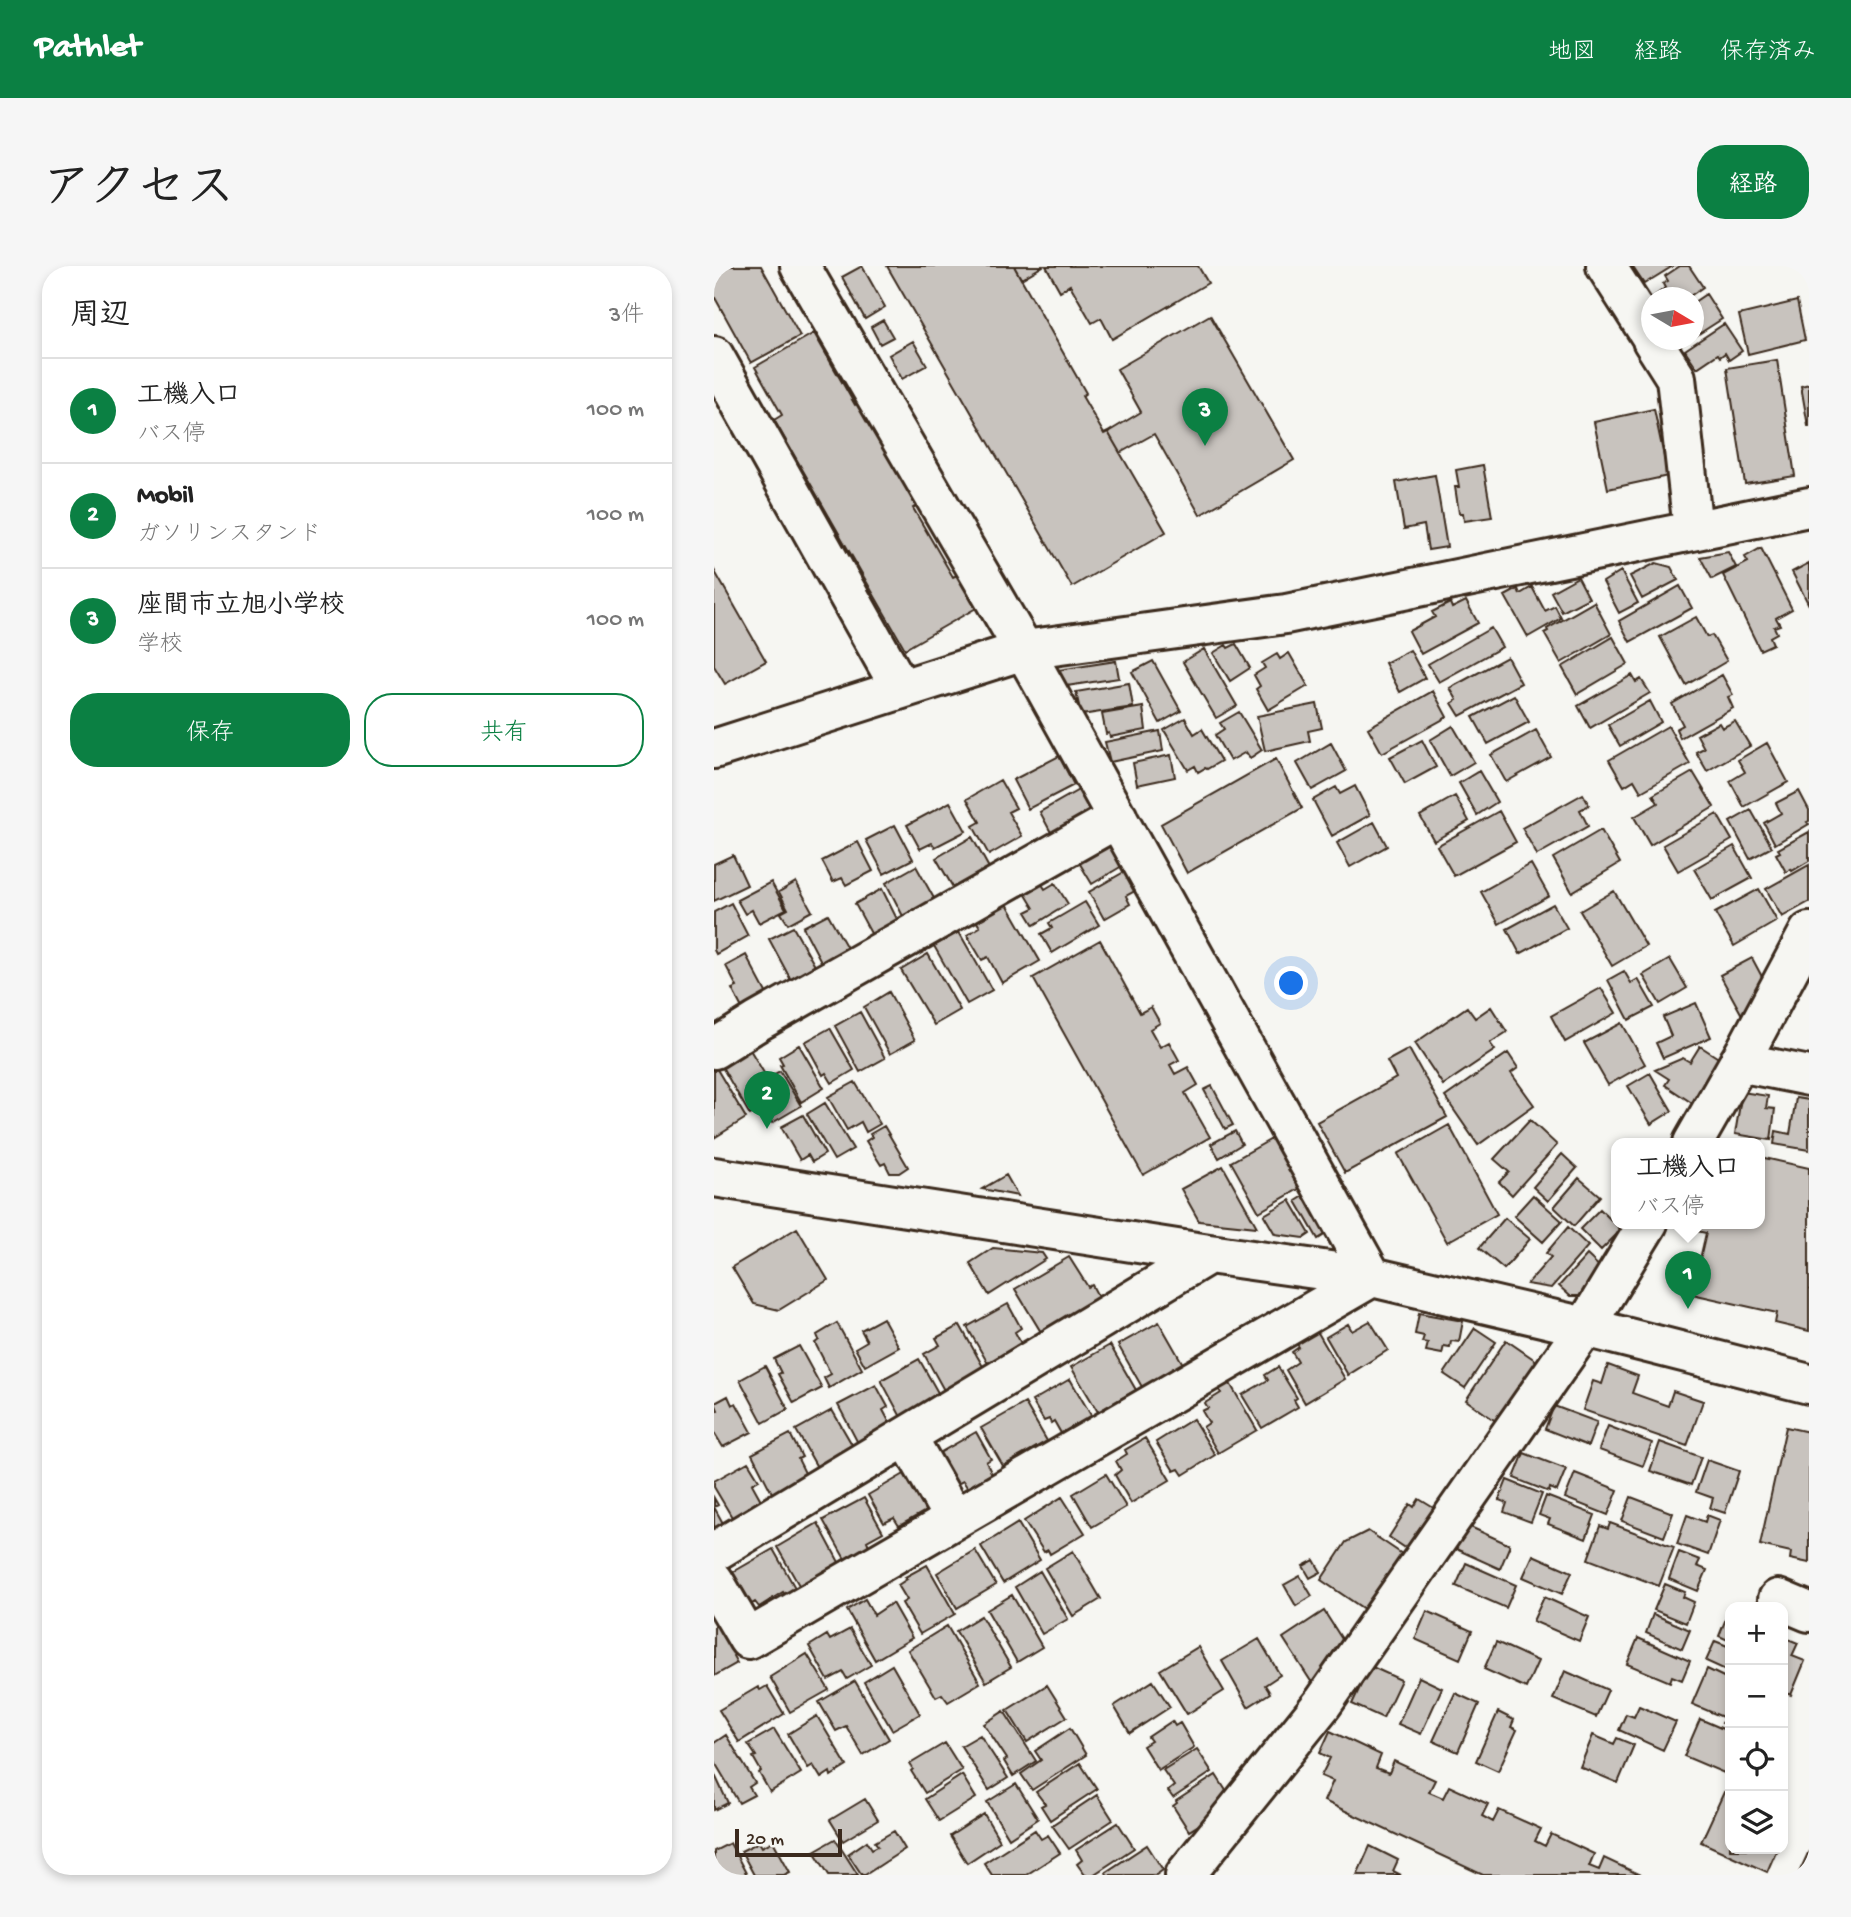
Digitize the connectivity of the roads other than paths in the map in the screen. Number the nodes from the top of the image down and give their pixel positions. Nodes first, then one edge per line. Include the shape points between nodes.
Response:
1 (800, 266) edge
2 (1606, 266) edge
3 (1641, 322) edge
4 (1659, 350) edge
5 (714, 356) edge
6 (1809, 507) edge
7 (1693, 530) junction
8 (1024, 650) junction
9 (901, 690) junction
10 (714, 749) edge
11 (1118, 818) junction
12 (1809, 932) edge
13 (714, 1049) edge
14 (1739, 1062) junction
15 (1809, 1076) edge
16 (1696, 1138) edge
17 (714, 1177) edge
18 (1643, 1229) edge
19 (1209, 1254) junction
20 (1372, 1277) junction
21 (1585, 1327) junction
22 (1809, 1384) edge
23 (907, 1437) junction
24 (954, 1520) junction
25 (714, 1552) edge
26 (714, 1581) edge
27 (1185, 1875) edge

1 - 8 street
2 - 3 street
4 - 7 street via 1676,378
5 - 9 street
6 - 7 street
7 - 8 street via 1286,614
8 - 9 street
8 - 11 street
9 - 10 street
11 - 13 street
11 - 20 street
12 - 14 street
14 - 15 street
14 - 16 street
17 - 19 street
18 - 21 street
19 - 20 street
19 - 23 street
20 - 21 street
20 - 24 street
21 - 22 street
21 - 27 street via 1323,1703
23 - 24 street
23 - 25 street
24 - 26 street via 748,1639

